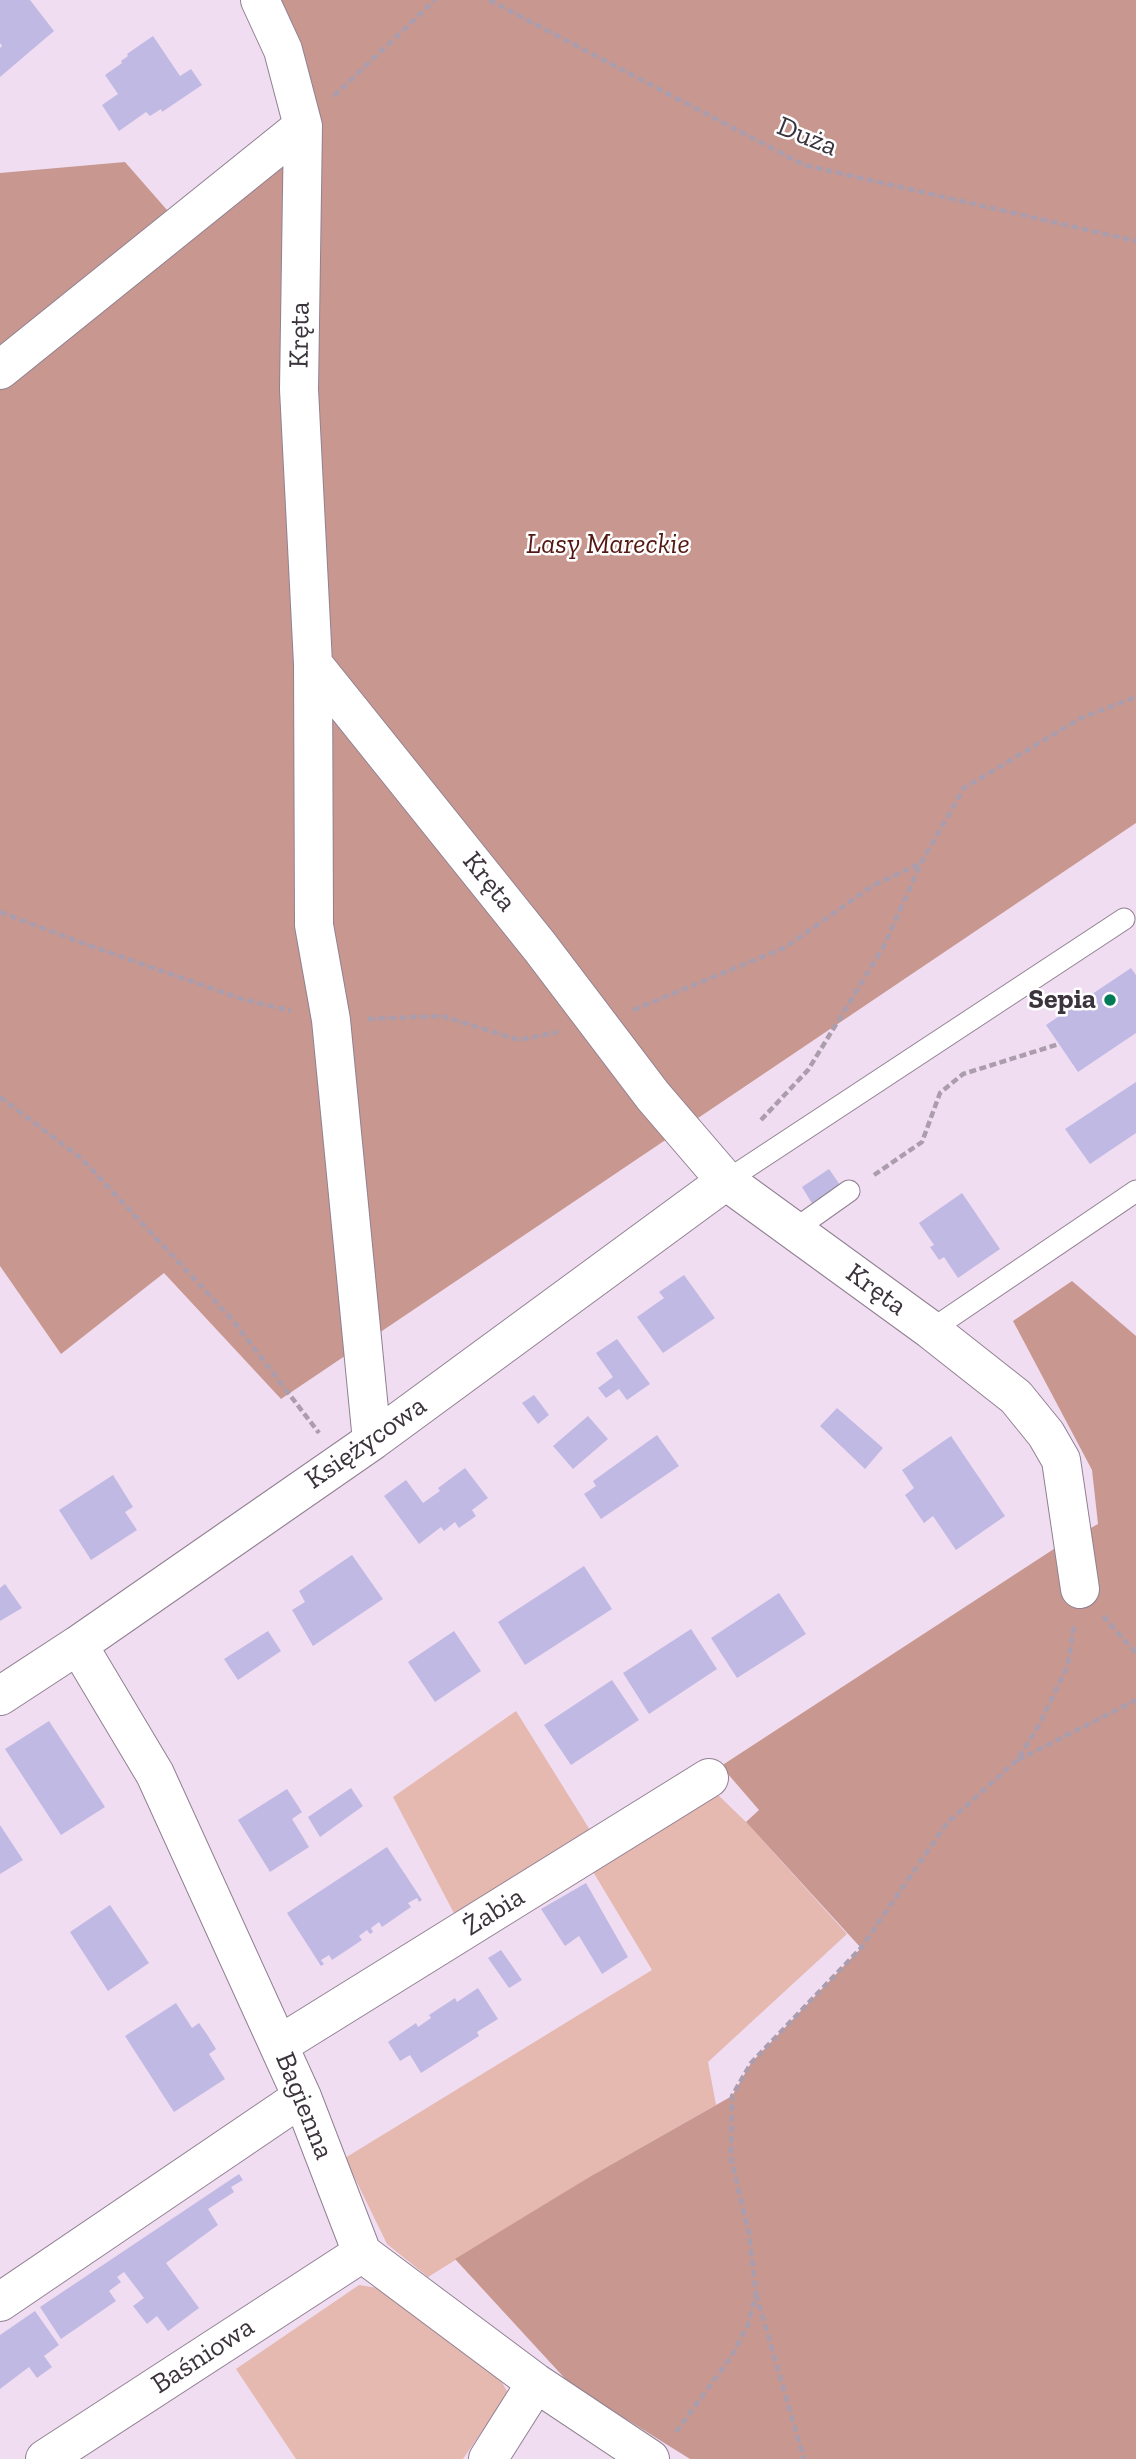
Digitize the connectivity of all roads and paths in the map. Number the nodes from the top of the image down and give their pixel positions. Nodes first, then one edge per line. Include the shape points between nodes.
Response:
1 (260, 0) edge
2 (435, 0) edge
3 (489, 0) edge
4 (303, 126) junction
5 (1136, 242) edge
6 (0, 370) edge
7 (313, 664) junction
8 (1136, 697) edge
9 (921, 863) junction
10 (1124, 919) dead end
11 (599, 1024) junction
12 (1059, 1044) dead end
13 (0, 1097) edge
14 (721, 1175) junction
15 (849, 1191) joint
16 (1136, 1191) edge
17 (794, 1230) junction
18 (931, 1330) junction
19 (356, 1451) junction
20 (1080, 1589) junction
21 (78, 1645) junction
22 (1136, 1653) edge
23 (0, 1696) edge
24 (1136, 1700) edge
25 (1017, 1760) junction
26 (709, 1778) dead end
27 (279, 2045) junction
28 (302, 2097) junction
29 (362, 2253) junction
30 (756, 2293) junction
31 (0, 2302) edge
32 (536, 2383) junction
33 (661, 2449) edge
34 (45, 2459) edge
35 (488, 2459) edge
36 (804, 2459) edge

1 - 4 street, Kręta via 283,50
2 - 4 path
3 - 5 path, Duża via 804,165
4 - 6 street
4 - 7 street, Kręta via 299,389
7 - 11 street, Kręta
7 - 19 street via 314,925 331,1020
8 - 9 path via 1081,718 964,788
9 - 11 path via 872,886 786,947
9 - 14 path via 883,948 808,1070
10 - 14 lane
11 - 14 street, Kręta
12 - 15 path via 963,1074 940,1093 922,1142
13 - 19 path via 81,1158
14 - 17 street, Kręta
14 - 19 street, Księżycowa
15 - 17 lane
16 - 18 lane
17 - 18 street, Kręta
18 - 20 street, Kręta via 1016,1397 1056,1451
19 - 21 street, Księżycowa
20 - 22 path
20 - 25 path via 1068,1665
21 - 23 street, Księżycowa
21 - 27 street, Bagienna via 155,1774
24 - 25 path
25 - 30 path via 947,1823 861,1948 751,2063 732,2096 731,2158 749,2234
26 - 27 street, Żabia
27 - 28 street, Bagienna
28 - 29 street, Bagienna
28 - 31 street
29 - 32 street
29 - 34 street, Baśniowa
30 - 33 path via 748,2325 731,2357
30 - 36 path
32 - 33 street
32 - 35 street

